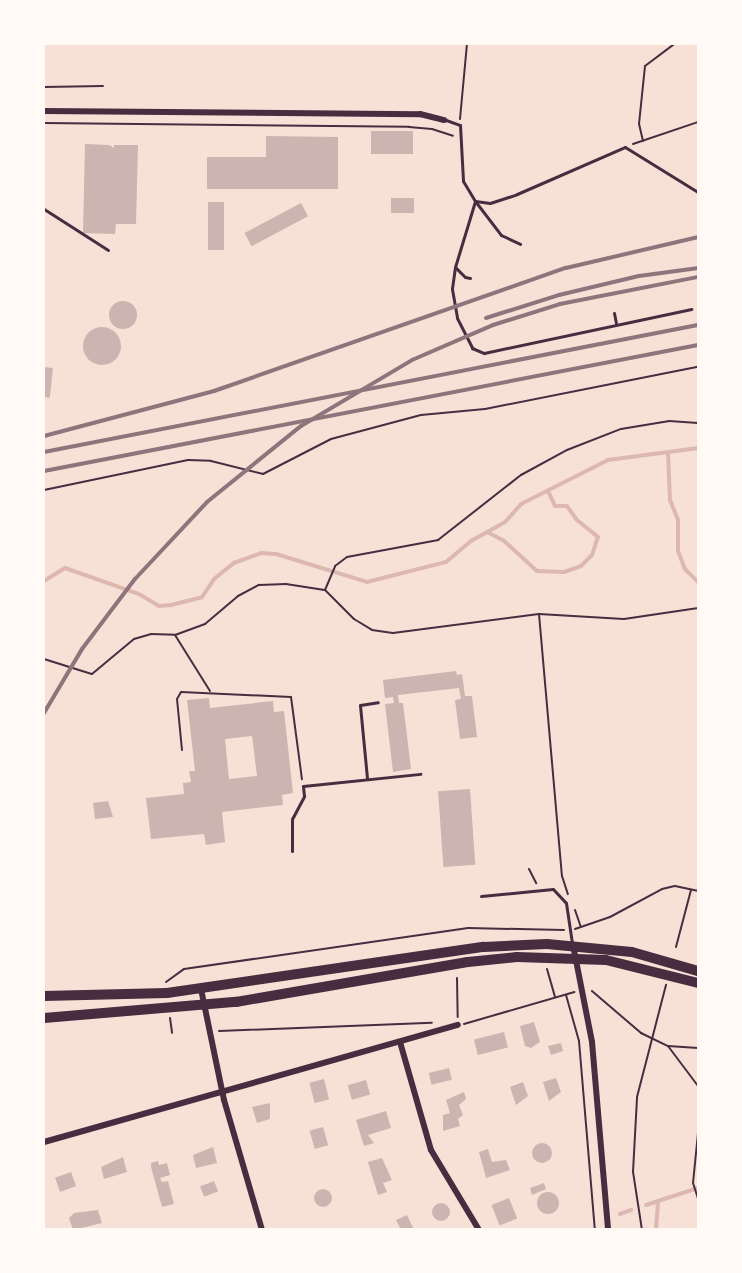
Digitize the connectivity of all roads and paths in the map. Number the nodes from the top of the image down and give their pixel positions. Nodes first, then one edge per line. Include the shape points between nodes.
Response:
1 (467, 44) edge
2 (674, 44) edge
3 (103, 86) dead end
4 (44, 87) edge
5 (44, 111) edge
6 (444, 120) joint
7 (699, 122) edge
8 (44, 123) edge
9 (460, 125) junction
10 (461, 138) junction
11 (643, 141) junction
12 (625, 147) junction
13 (699, 192) edge
14 (475, 201) junction
15 (44, 209) edge
16 (520, 244) dead end
17 (108, 250) dead end
18 (455, 267) junction
19 (470, 278) dead end
20 (691, 309) dead end
21 (614, 313) dead end
22 (616, 324) junction
23 (699, 367) edge
24 (699, 423) edge
25 (44, 490) edge
26 (325, 590) junction
27 (699, 608) edge
28 (539, 614) junction
29 (175, 634) junction
30 (44, 659) edge
31 (211, 692) junction
32 (378, 702) dead end
33 (182, 750) dead end
34 (420, 774) dead end
35 (368, 779) junction
36 (303, 786) junction
37 (292, 851) dead end
38 (530, 869) dead end
39 (691, 890) junction
40 (539, 891) junction
41 (699, 891) edge
42 (481, 896) dead end
43 (582, 928) junction
44 (571, 930) junction
45 (572, 944) junction
46 (676, 947) dead end
47 (574, 958) junction
48 (546, 966) dead end
49 (699, 971) edge
50 (457, 978) dead end
51 (667, 981) dead end
52 (699, 983) edge
53 (158, 984) dead end
54 (201, 989) junction
55 (581, 990) junction
56 (44, 996) edge
57 (555, 997) junction
58 (204, 1006) junction
59 (44, 1018) edge
60 (434, 1023) dead end
61 (458, 1025) junction
62 (219, 1032) dead end
63 (653, 1040) junction
64 (400, 1042) junction
65 (668, 1046) junction
66 (699, 1048) edge
67 (699, 1086) edge
68 (223, 1089) junction
69 (699, 1133) edge
70 (44, 1142) edge
71 (699, 1198) edge
72 (262, 1230) edge
73 (479, 1230) edge
74 (595, 1230) edge
75 (608, 1230) edge
76 (642, 1230) edge

1 - 9 path
2 - 11 path via 645,66 639,124
3 - 4 path
5 - 6 street via 420,114
6 - 9 lane
7 - 11 path
8 - 10 path via 409,127
9 - 10 lane
10 - 14 lane via 463,181
11 - 12 path
12 - 13 lane
12 - 14 lane via 517,194 490,202
14 - 16 lane via 501,235
14 - 18 lane
15 - 17 lane
18 - 19 lane
18 - 22 lane via 453,305 475,351 484,353
20 - 22 lane
21 - 22 lane
23 - 25 path via 485,409 421,415 331,439 263,474 211,460 188,460
24 - 26 path via 669,421 621,429 567,450 520,475 438,540 347,557 336,566
26 - 28 path via 354,619 372,630 393,633
26 - 29 path via 286,584 259,585 238,596 205,624
27 - 28 path via 624,619
28 - 43 path via 562,876
29 - 30 path via 134,639 92,674
29 - 31 path
31 - 33 path via 181,692 177,699
31 - 36 path via 291,697
32 - 35 lane via 360,705
34 - 35 lane
35 - 36 lane
36 - 37 lane via 304,796 292,819
38 - 40 path
39 - 41 path
39 - 43 path via 662,889
39 - 46 path
40 - 42 lane
40 - 44 lane via 560,893
43 - 44 path
44 - 45 lane
44 - 53 path via 468,928 184,969
45 - 47 street
45 - 49 main road via 632,952
45 - 54 main road via 484,947
47 - 52 main road via 634,965
47 - 55 street
47 - 58 main road via 482,960
48 - 57 path
50 - 61 path
51 - 63 path
54 - 56 main road via 101,997
54 - 58 street
55 - 63 path via 596,993 629,1026
55 - 75 street via 592,1042
57 - 61 path
57 - 74 path via 566,994 579,1041
58 - 59 main road
58 - 68 street
60 - 62 path
61 - 64 street
63 - 65 path
63 - 76 path via 638,1097 633,1172
64 - 68 street via 246,1088
64 - 73 street via 431,1150
65 - 66 path
65 - 67 path
68 - 70 street
68 - 72 street
69 - 71 path via 694,1187

